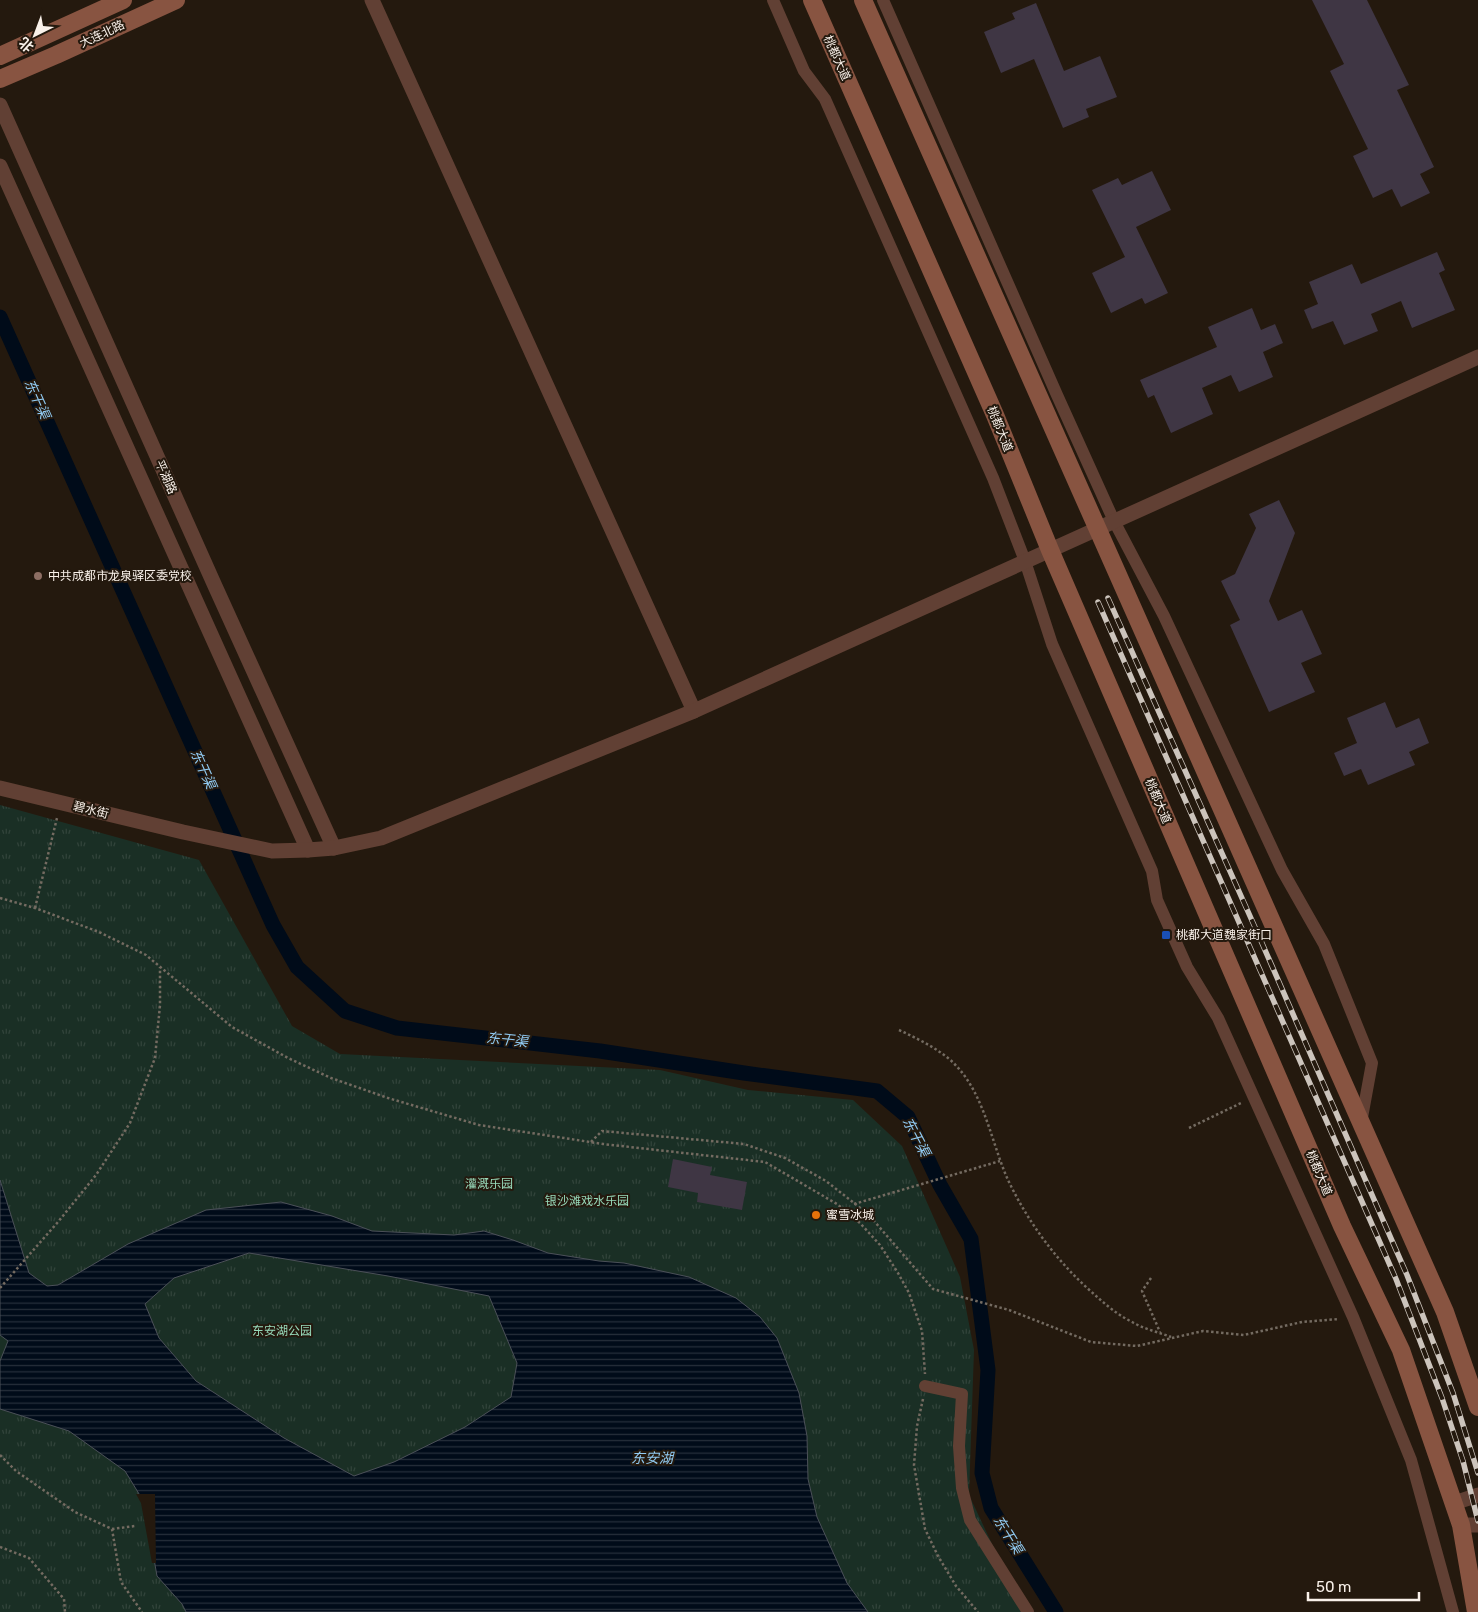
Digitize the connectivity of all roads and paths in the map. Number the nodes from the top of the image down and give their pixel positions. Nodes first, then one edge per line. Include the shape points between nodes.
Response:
1 (123, 0) edge
2 (176, 0) edge
3 (372, 0) edge
4 (773, 0) edge
5 (812, 0) edge
6 (862, 0) edge
7 (883, 0) edge
8 (0, 56) edge
9 (0, 79) edge
10 (0, 105) edge
11 (0, 166) edge
12 (1478, 357) edge
13 (1114, 521) junction
14 (1098, 529) junction
15 (1050, 550) junction
16 (1025, 561) junction
17 (694, 710) junction
18 (0, 788) edge
19 (61, 803) junction
20 (334, 848) junction
21 (308, 850) junction
22 (0, 898) edge
23 (35, 908) junction
24 (160, 967) junction
25 (899, 1030) dead end
26 (1254, 1096) junction
27 (1361, 1123) junction
28 (1189, 1128) dead end
29 (591, 1142) junction
30 (1000, 1161) junction
31 (854, 1204) junction
32 (1151, 1278) dead end
33 (0, 1288) edge
34 (1353, 1318) junction
35 (1160, 1333) junction
36 (1172, 1338) junction
37 (925, 1386) junction
38 (1478, 1407) edge
39 (0, 1455) edge
40 (1478, 1495) edge
41 (1454, 1503) junction
42 (1469, 1525) edge
43 (135, 1526) dead end
44 (112, 1529) junction
45 (0, 1546) edge
46 (65, 1612) edge
47 (142, 1612) edge
48 (978, 1612) edge
49 (1028, 1612) edge
50 (1453, 1612) edge
51 (1476, 1612) edge

1 - 8 main road, 大连北路
2 - 9 main road, 大连北路
3 - 17 street
4 - 16 street via 804,71 825,99 993,478
5 - 15 main road, 桃都大道 via 995,415
6 - 14 main road
7 - 13 street
10 - 20 street, 平湖路
11 - 21 street, 平湖路
12 - 13 street, 碧水街
13 - 14 street, 碧水街
13 - 27 street via 1164,616 1278,862 1324,944 1372,1063
14 - 15 street, 碧水街
14 - 27 main road
15 - 16 street, 碧水街
15 - 41 main road, 桃都大道 via 1342,1226 1401,1350
16 - 17 street, 碧水街
16 - 26 street via 1052,644 1152,871 1157,900 1187,967 1218,1018
17 - 20 street, 碧水街 via 381,838
18 - 19 street, 碧水街
19 - 21 street, 碧水街 via 272,851
19 - 23 path
20 - 21 street, 碧水街
22 - 23 path
23 - 24 path via 99,932 146,955
24 - 29 path via 232,1027 331,1078 479,1125
24 - 33 path via 160,1005 154,1058 130,1123 96,1175
25 - 30 path via 949,1059 966,1078 981,1108
26 - 28 path
26 - 34 street
27 - 38 main road via 1445,1312
29 - 31 path via 602,1131 744,1144 785,1158 826,1181
29 - 37 path via 765,1162 837,1204 880,1245 909,1293 922,1331
30 - 31 path
30 - 35 path via 1023,1209 1063,1264 1109,1307 1132,1322
31 - 36 path via 868,1214 933,1289 1009,1310 1091,1342 1136,1346
32 - 35 path via 1142,1291
34 - 36 path via 1302,1322 1244,1335 1203,1331
34 - 50 street via 1411,1460
35 - 36 path
37 - 48 path via 914,1465 926,1529 956,1586
37 - 49 street via 962,1394 958,1446 962,1488 970,1520
39 - 44 path via 16,1472 76,1512
40 - 41 street
41 - 42 main road, 桃都大道
42 - 51 main road, 桃都大道
43 - 44 path
44 - 47 path via 120,1582
45 - 46 path via 29,1558 64,1599

